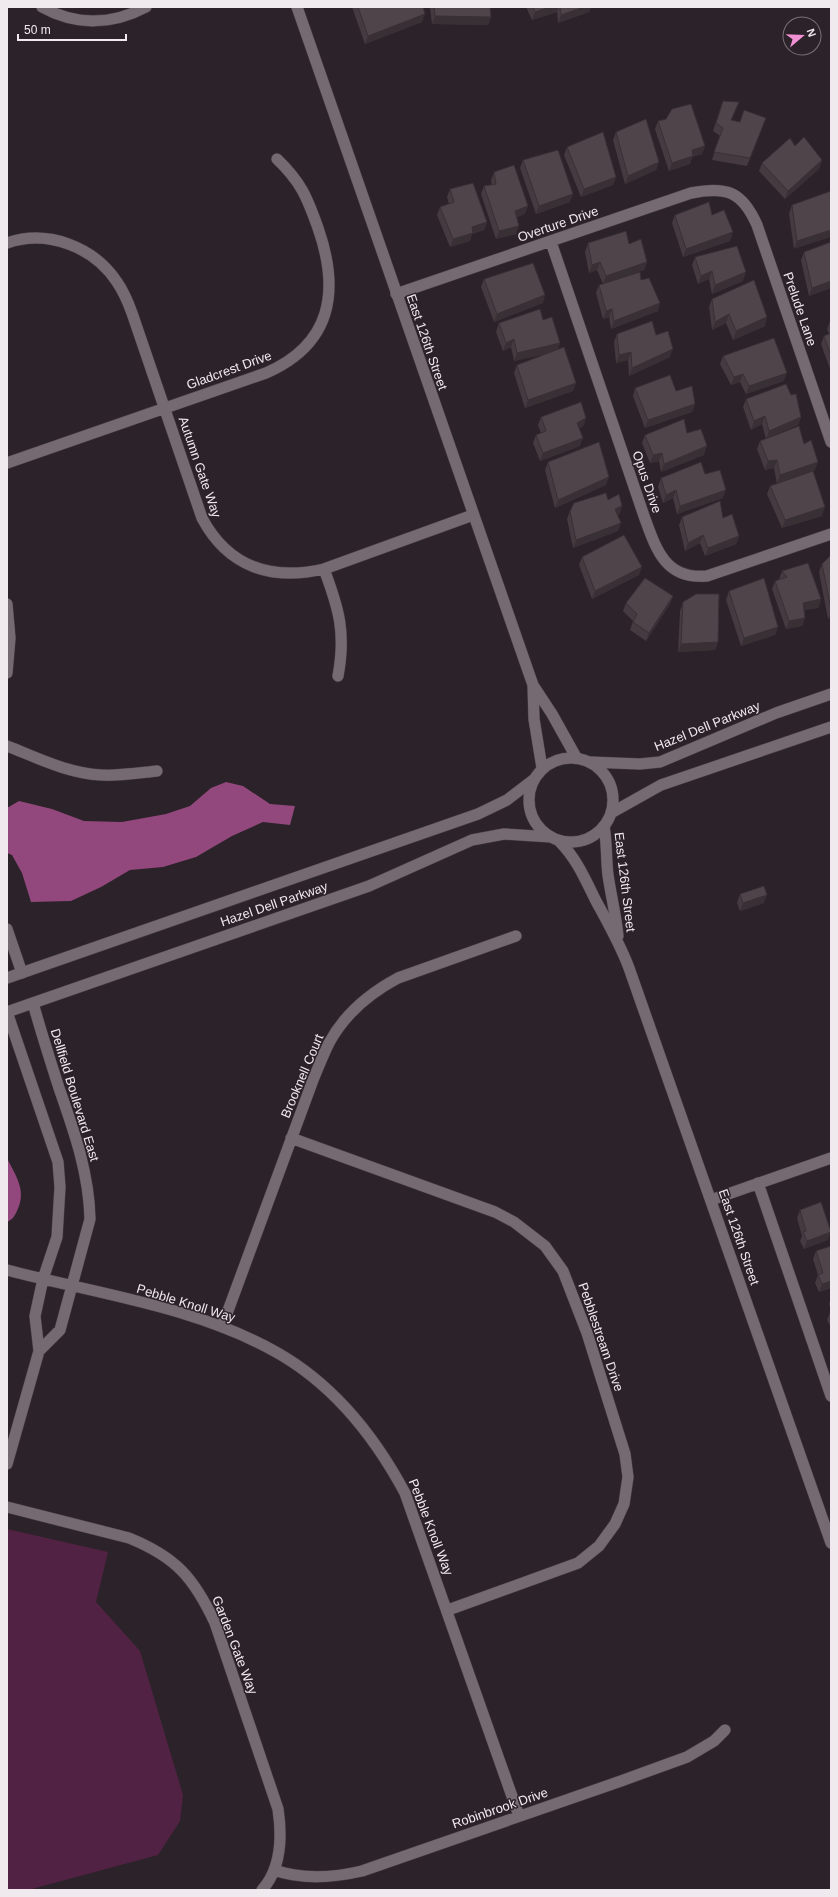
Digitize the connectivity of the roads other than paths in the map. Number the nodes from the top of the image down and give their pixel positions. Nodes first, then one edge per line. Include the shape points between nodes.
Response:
1 (42, 7) edge
2 (146, 7) edge
3 (297, 7) edge
4 (277, 159) dead end
5 (731, 193) joint
6 (551, 242) junction
7 (7, 243) edge
8 (396, 294) junction
9 (165, 408) junction
10 (831, 442) edge
11 (7, 463) edge
12 (473, 516) junction
13 (831, 534) edge
14 (324, 569) junction
15 (7, 604) edge
16 (7, 673) edge
17 (338, 676) dead end
18 (533, 685) junction
19 (831, 694) edge
20 (831, 727) edge
21 (7, 746) edge
22 (576, 757) junction
23 (590, 762) junction
24 (542, 768) junction
25 (157, 771) dead end
26 (533, 780) junction
27 (611, 813) junction
28 (604, 826) junction
29 (555, 839) junction
30 (7, 929) edge
31 (516, 936) dead end
32 (618, 941) junction
33 (22, 973) junction
34 (7, 978) edge
35 (33, 1003) junction
36 (7, 1012) edge
37 (291, 1138) junction
38 (831, 1158) edge
39 (758, 1183) junction
40 (711, 1200) junction
41 (7, 1270) edge
42 (43, 1279) junction
43 (72, 1287) junction
44 (222, 1327) junction
45 (39, 1351) junction
46 (831, 1396) edge
47 (7, 1464) edge
48 (7, 1506) edge
49 (831, 1543) edge
50 (448, 1610) junction
51 (725, 1730) dead end
52 (519, 1816) junction
53 (274, 1870) junction
54 (262, 1890) edge

1 - 2 street via 72,19 94,21 120,18
3 - 8 street, East 126th Street
4 - 9 street, Gladcrest Drive via 304,191 325,248 330,288 322,320 309,342 278,368
5 - 6 street, Overture Drive via 718,189 691,193
5 - 10 street, Prelude Lane via 751,210
6 - 8 street, Overture Drive
6 - 13 street, Opus Drive via 655,548 664,561 680,572 699,577 707,576
7 - 9 street, Autumn Gate Way via 37,238 60,241 87,253 102,264 124,294
8 - 12 street, East 126th Street
9 - 11 street, Gladcrest Drive
9 - 14 street, Autumn Gate Way via 202,518 215,539 240,559 272,573 304,574
12 - 14 street, Autumn Gate Way
12 - 18 street, East 126th Street
14 - 17 street via 338,610 341,631 342,654
15 - 16 street via 10,638
18 - 22 street, East 126th Street
18 - 24 street, East 126th Street via 534,719
19 - 23 street, Hazel Dell Parkway via 776,713 660,762
20 - 27 street via 661,785
21 - 25 street via 75,771 101,775
22 - 23 street
22 - 24 street via 554,760
23 - 27 street via 602,771 610,784 613,798
24 - 26 street
26 - 29 street via 529,796 530,812 538,826
26 - 33 street, Hazel Dell Parkway via 503,802 478,814
27 - 28 street
28 - 29 street via 594,835 581,841
28 - 32 street, East 126th Street via 608,876 616,910
29 - 32 street, East 126th Street via 576,859
29 - 35 street, Hazel Dell Parkway via 504,834 480,837 368,886
30 - 33 street
31 - 37 street, Brooknell Court via 398,978 361,1003 330,1042
32 - 40 street, East 126th Street
33 - 34 street, Hazel Dell Parkway
35 - 36 street, Hazel Dell Parkway
35 - 43 street, Dellfield Boulevard East via 79,1146 90,1200 90,1219
36 - 42 street, Dellfield Boulevard East via 58,1162 60,1187 57,1237
37 - 44 street, Brooknell Court
37 - 50 street, Pebblestream Drive via 495,1212 514,1222 545,1246 555,1258 587,1333 625,1454 628,1477 624,1504 615,1524 599,1546 578,1563
38 - 39 street
39 - 40 street
39 - 46 street
40 - 49 street, East 126th Street
41 - 42 street, Pebble Knoll Way
42 - 43 street, Pebble Knoll Way
42 - 45 street, Dellfield Boulevard East via 35,1316
43 - 44 street, Pebble Knoll Way via 182,1314
43 - 45 street, Dellfield Boulevard East via 60,1330
44 - 50 street, Pebble Knoll Way via 277,1352 305,1371 328,1390 368,1433 405,1493
45 - 47 street, Dellfield Boulevard East
48 - 53 street, Garden Gate Way via 147,1545 171,1560 202,1595 215,1623 278,1809 280,1836
50 - 52 street, Pebble Knoll Way
51 - 52 street, Robinbrook Drive via 714,1741 687,1757
52 - 53 street, Robinbrook Drive via 362,1871 308,1877
53 - 54 street

